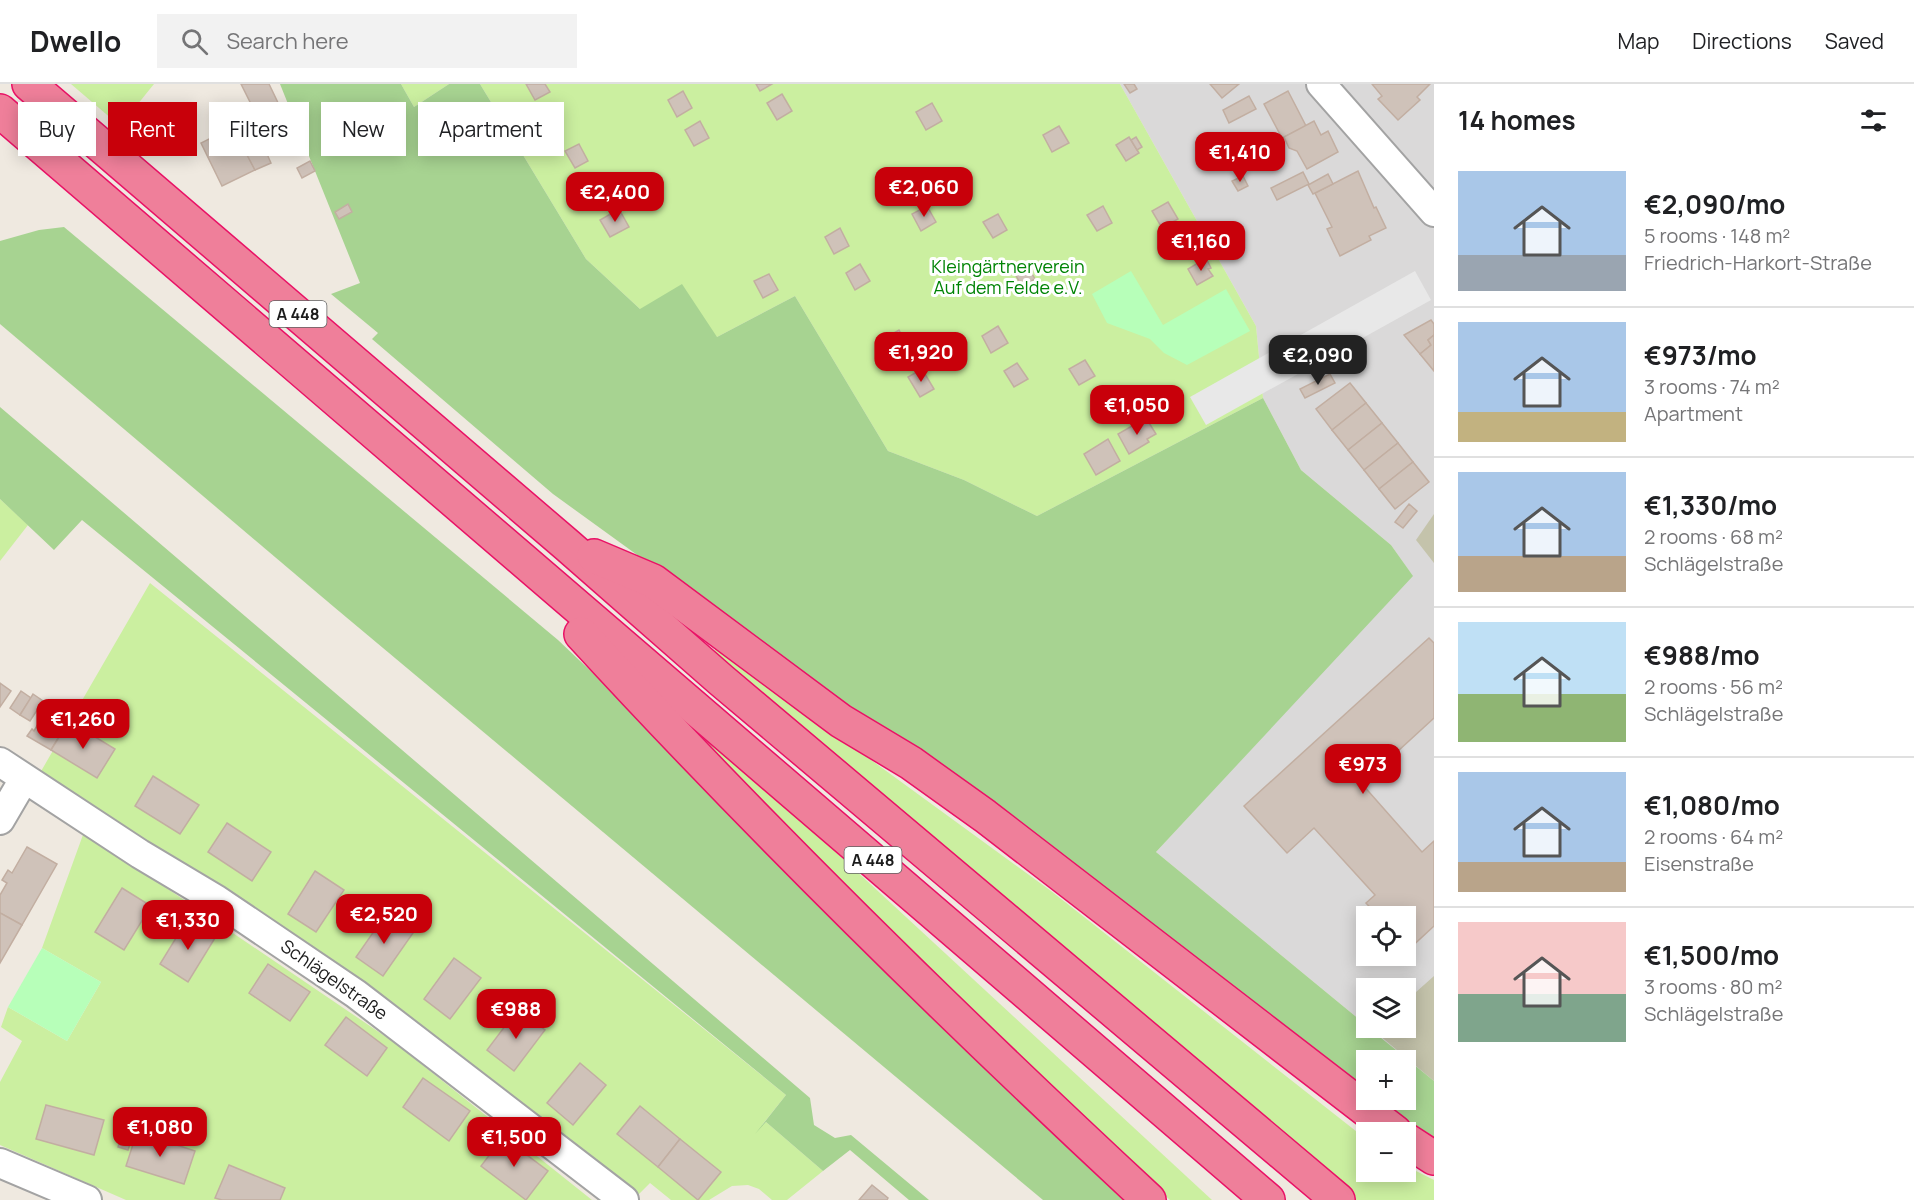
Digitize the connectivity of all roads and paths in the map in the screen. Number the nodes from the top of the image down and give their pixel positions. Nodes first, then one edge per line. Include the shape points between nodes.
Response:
1 (29, 84) edge
2 (1321, 84) edge
3 (0, 111) edge
4 (1434, 212) edge
5 (477, 522) junction
6 (567, 545) junction
7 (0, 762) edge
8 (24, 778) junction
9 (0, 820) edge
10 (1382, 1122) edge
11 (1416, 1146) edge
12 (1434, 1158) edge
13 (0, 1163) edge
14 (87, 1200) edge
15 (624, 1200) edge
16 (1149, 1200) edge
17 (1268, 1200) edge
18 (1338, 1200) edge

1 - 6 highway, A 448
2 - 4 street
3 - 5 highway, A 448
5 - 16 highway via 684,747 784,848
5 - 17 highway, A 448
6 - 10 highway via 652,580 842,721 911,763
6 - 18 highway, A 448 via 721,680
7 - 8 street, Schlägelstraße
8 - 9 street
8 - 15 street, Schlägelstraße via 356,994
11 - 12 highway
13 - 14 street

